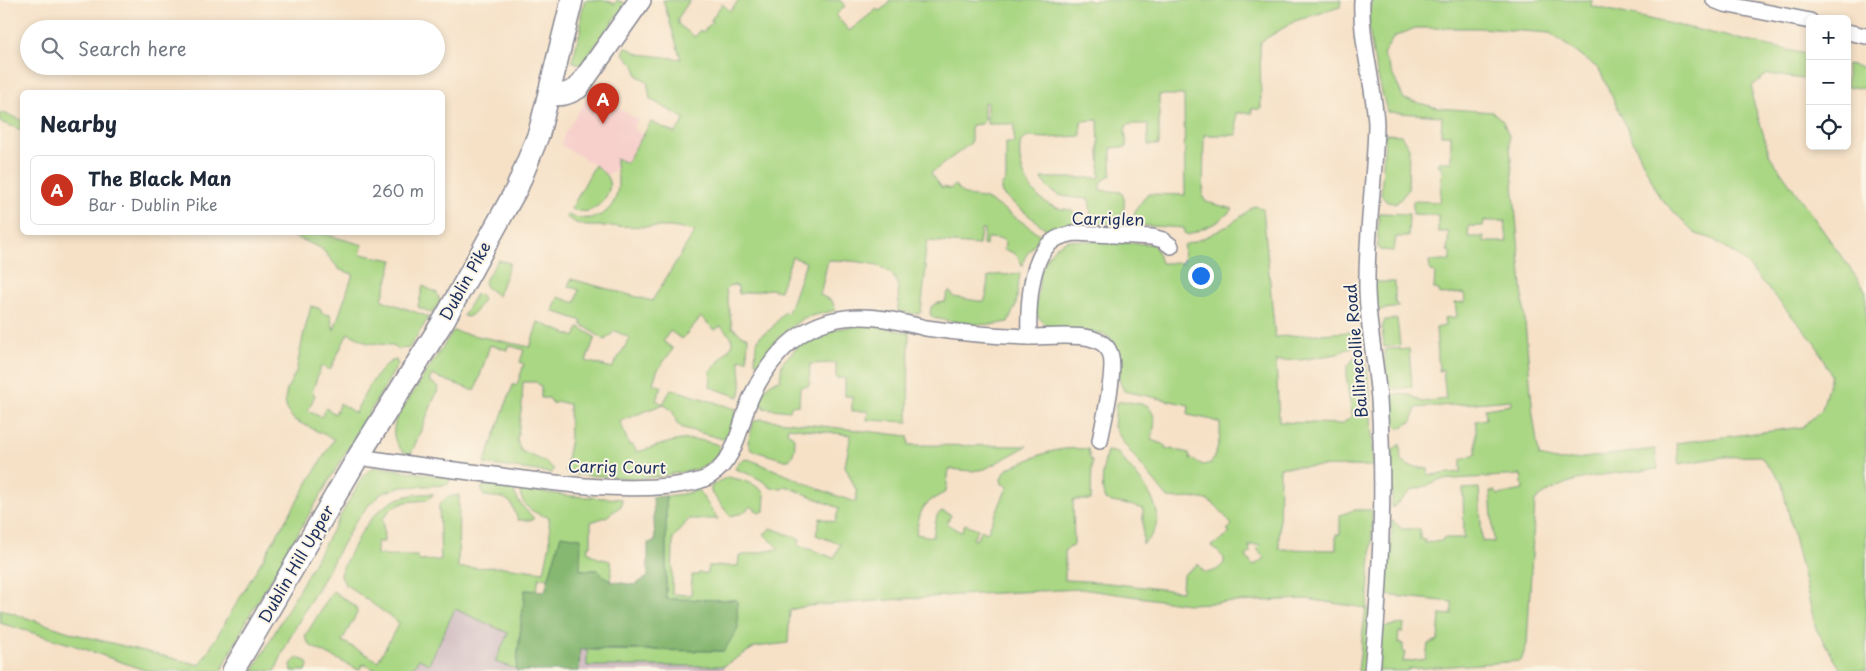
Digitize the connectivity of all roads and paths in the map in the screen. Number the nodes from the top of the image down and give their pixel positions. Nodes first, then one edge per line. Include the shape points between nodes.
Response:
1 (572, 0) edge
2 (640, 0) edge
3 (1362, 0) edge
4 (1714, 0) edge
5 (1806, 20) edge
6 (1851, 33) edge
7 (1866, 36) edge
8 (550, 94) junction
9 (1171, 246) dead end
10 (1029, 337) junction
11 (1100, 442) dead end
12 (358, 457) junction
13 (233, 671) edge
14 (1372, 671) edge

1 - 8 street, Dublin Pike
2 - 8 street via 578,88 569,93
3 - 14 street, Ballinecollie Road via 1362,24 1375,100 1376,143 1367,290 1378,399 1381,530
4 - 5 street
6 - 7 street
8 - 12 street, Dublin Pike via 539,133 517,188 444,320
9 - 10 street, Carriglen via 1152,237 1115,234 1075,233 1052,241 1044,250 1033,278
10 - 11 street via 1090,338 1110,351 1111,381
10 - 12 street, Carrig Court via 962,333 861,317 814,326 782,348 769,366 752,394 734,448 723,464 710,475 679,485 635,488 558,484
12 - 13 street, Dublin Hill Upper

